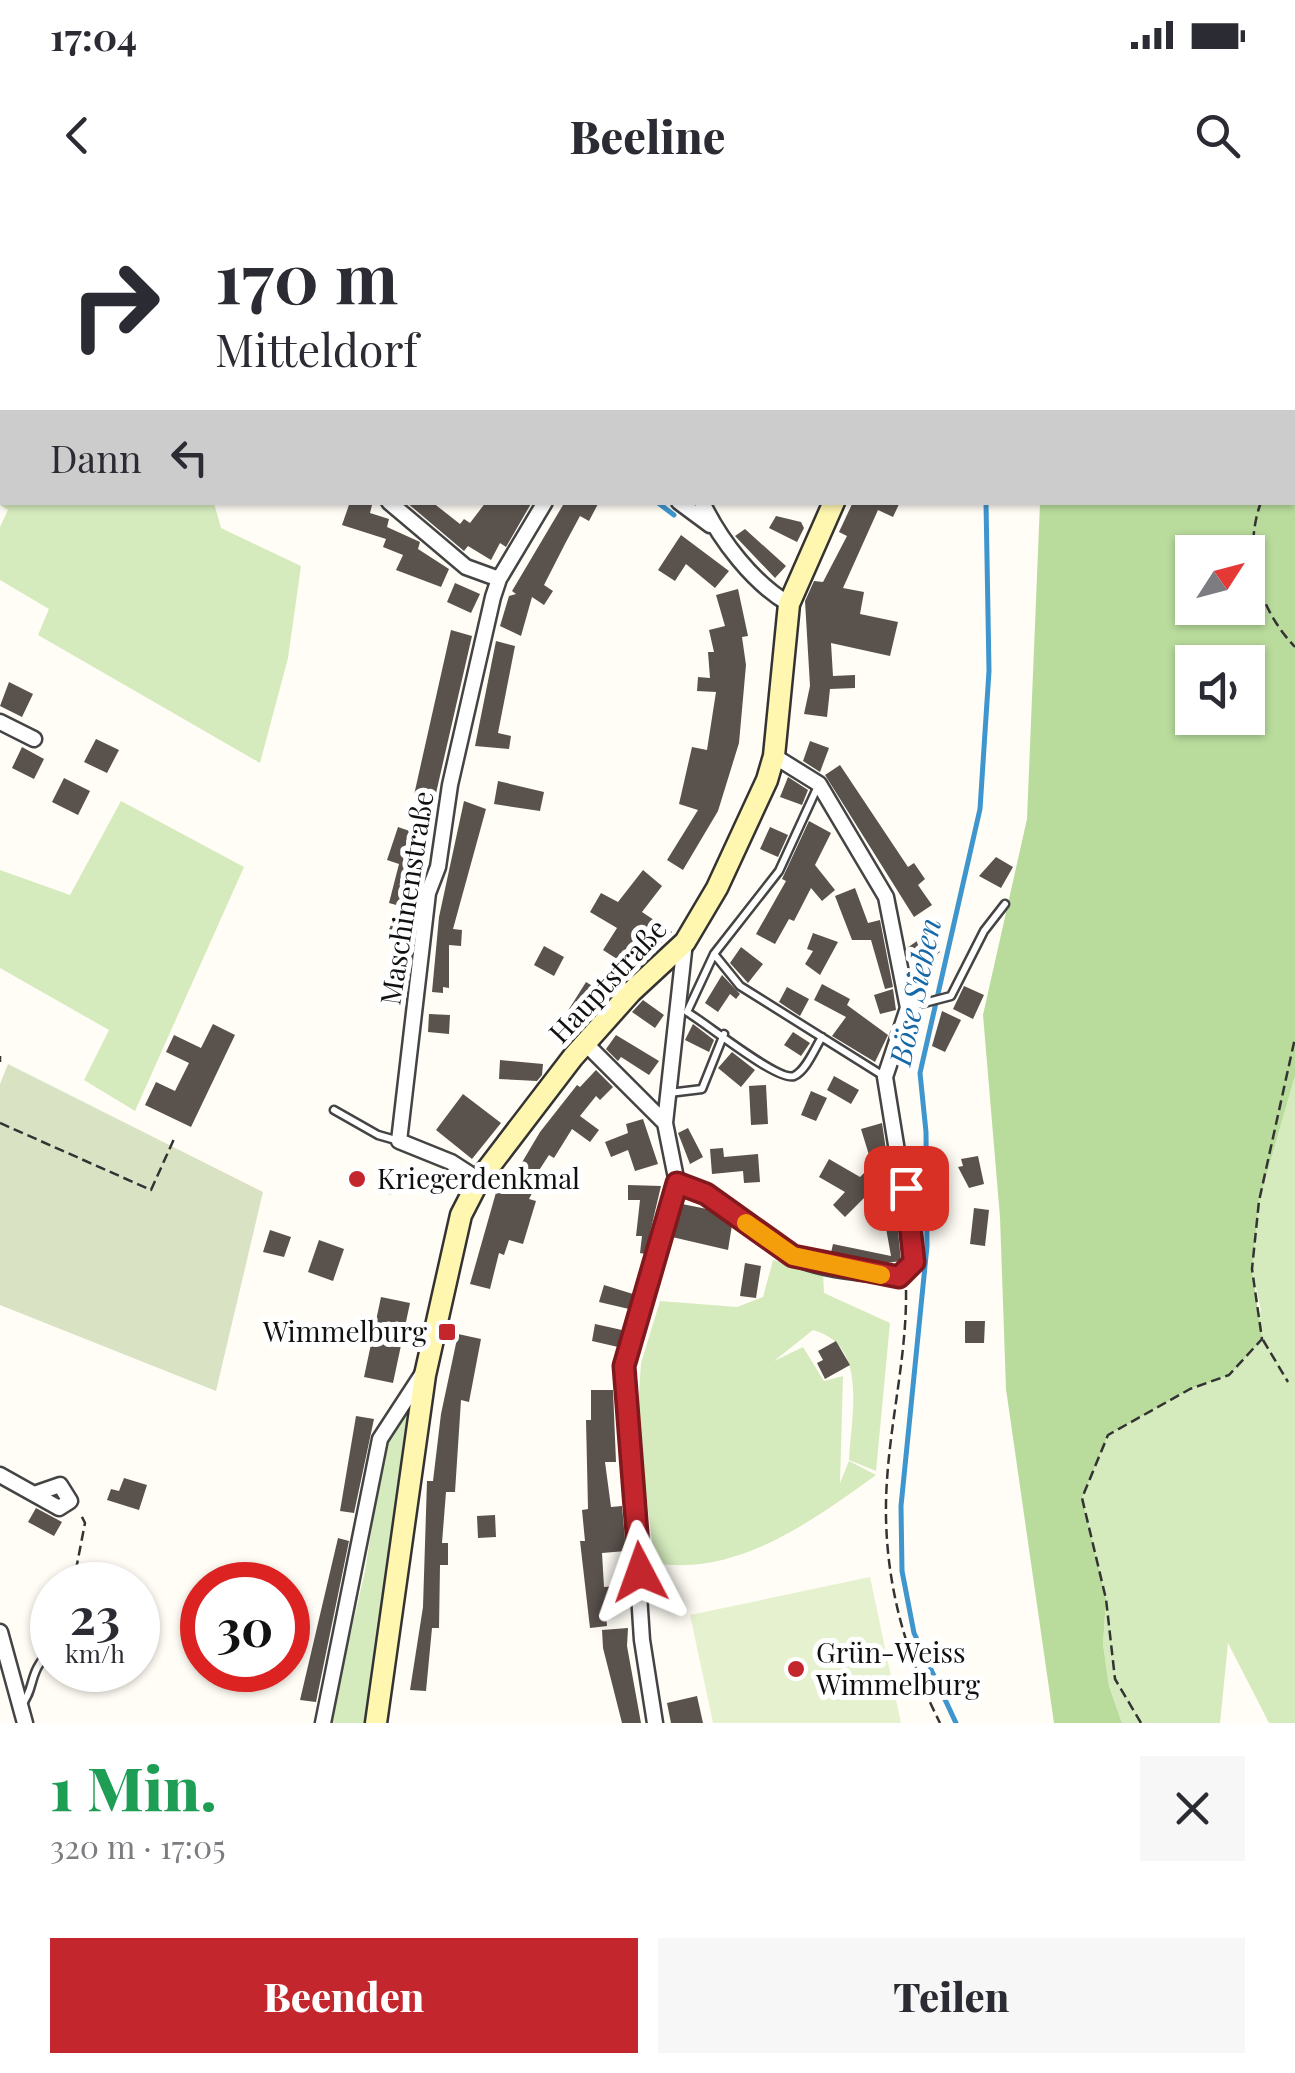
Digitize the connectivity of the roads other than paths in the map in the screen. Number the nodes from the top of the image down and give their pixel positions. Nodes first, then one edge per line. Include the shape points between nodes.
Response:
1 (393, 505) edge
2 (543, 505) edge
3 (683, 505) edge
4 (704, 505) edge
5 (833, 505) edge
6 (715, 528) junction
7 (499, 579) junction
8 (789, 604) junction
9 (0, 722) edge
10 (34, 739) dead end
11 (774, 756) junction
12 (819, 784) junction
13 (1005, 904) dead end
14 (685, 942) junction
15 (714, 954) junction
16 (916, 1007) junction
17 (725, 1034) junction
18 (822, 1037) junction
19 (586, 1043) junction
20 (885, 1077) junction
21 (668, 1094) junction
22 (334, 1110) dead end
23 (665, 1123) junction
24 (399, 1141) junction
25 (478, 1180) junction
26 (677, 1183) junction
27 (426, 1368) junction
28 (0, 1475) edge
29 (67, 1506) road end
30 (0, 1632) edge
31 (30, 1692) edge
32 (21, 1706) junction
33 (26, 1723) edge
34 (323, 1723) edge
35 (376, 1723) edge
36 (655, 1723) edge

1 - 7 street via 466,567
2 - 7 street, Maschinenstraße
3 - 6 street
4 - 6 street
5 - 8 main road, Hauptstraße
6 - 8 street
7 - 24 street, Maschinenstraße via 428,893
8 - 11 main road, Hauptstraße
9 - 10 street
11 - 12 street
11 - 14 main road, Hauptstraße via 747,825
12 - 15 lane via 778,871
12 - 16 street via 886,897
13 - 16 lane via 951,996
14 - 19 main road, Hauptstraße
14 - 21 street
15 - 17 lane via 687,1012
15 - 18 lane via 740,986
16 - 20 street
17 - 18 lane via 756,1061 790,1077
17 - 21 lane via 702,1088
18 - 20 lane
19 - 23 street
19 - 25 main road, Hauptstraße
20 - 26 street via 914,1262 906,1274 793,1256 706,1194
21 - 23 street
22 - 24 lane
23 - 26 street
24 - 25 street
25 - 27 main road, Hauptstraße via 454,1236
26 - 36 street via 624,1366 642,1640
27 - 34 street, Hauptstraße via 380,1438
27 - 35 main road, Hauptstraße
28 - 29 street via 59,1508
30 - 32 street
31 - 32 lane
32 - 33 street

